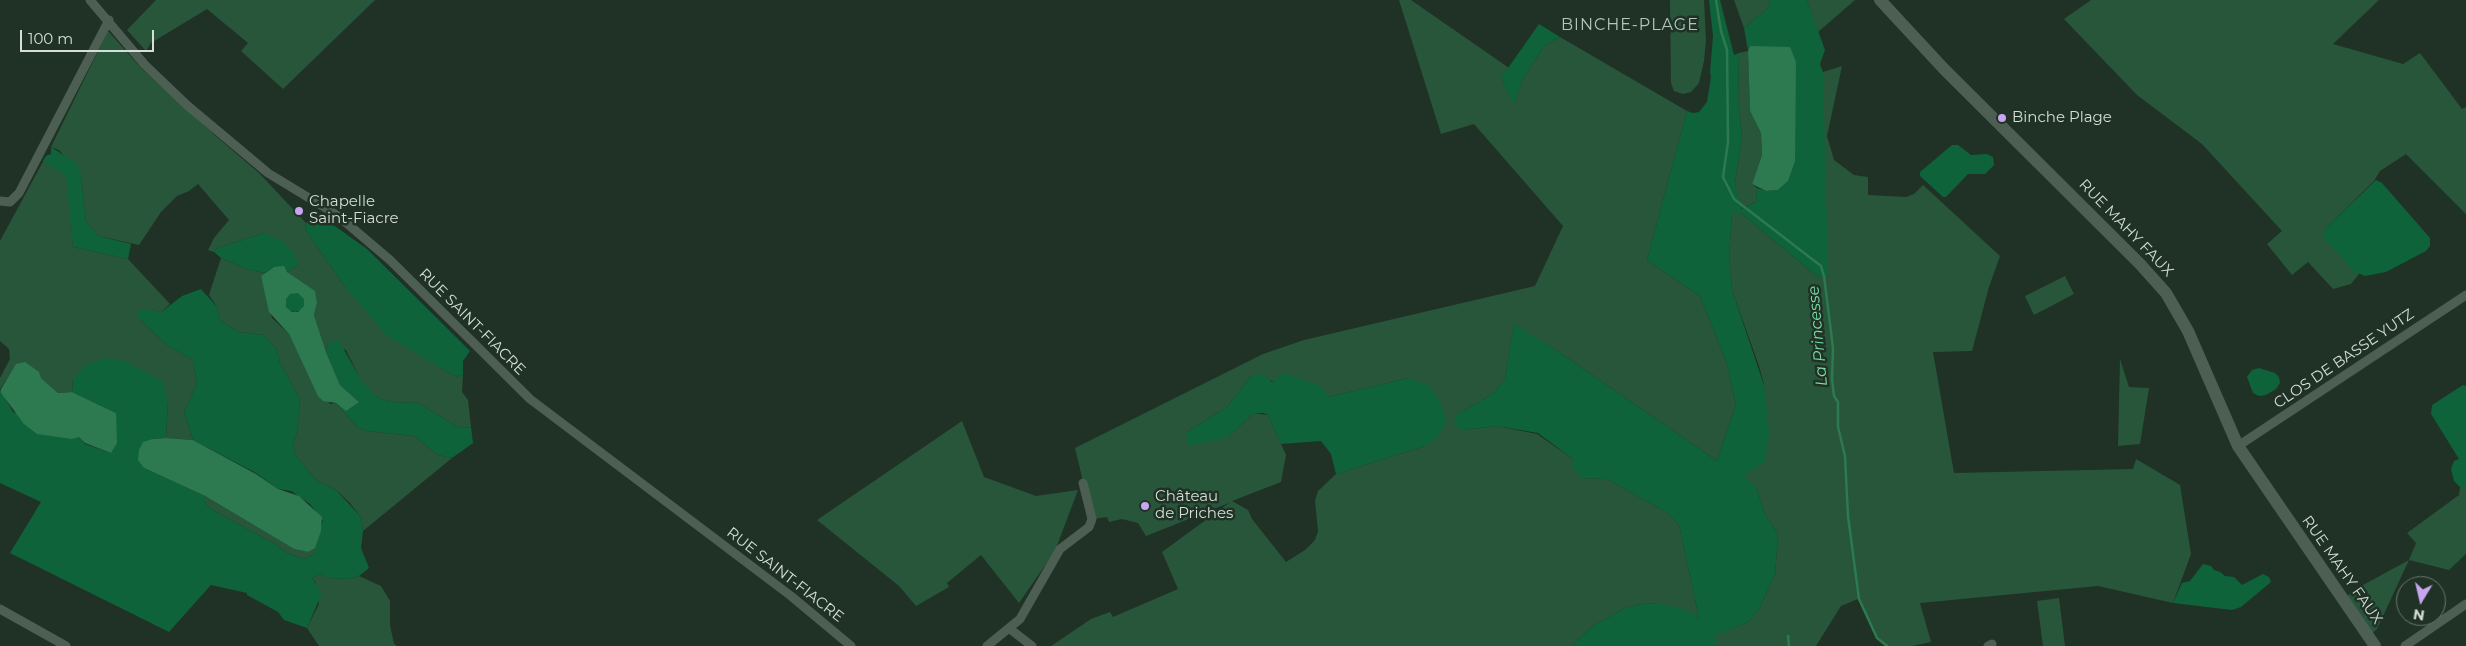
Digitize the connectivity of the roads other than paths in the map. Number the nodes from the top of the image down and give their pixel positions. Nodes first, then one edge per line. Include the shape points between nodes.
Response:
1 (90, 0) edge
2 (1880, 0) edge
3 (109, 20) junction
4 (0, 202) edge
5 (2466, 295) edge
6 (2238, 446) junction
7 (1083, 483) dead end
8 (2466, 604) edge
9 (0, 610) edge
10 (1010, 629) junction
11 (66, 646) edge
12 (851, 646) edge
13 (987, 646) edge
14 (1032, 646) edge
15 (2374, 646) edge
16 (2405, 646) edge

1 - 3 street, RUE SAINT-FIACRE
2 - 6 street, RUE MAHY FAUX via 1944,69 2157,281 2188,331
3 - 4 street via 19,193 10,202
3 - 12 street, RUE SAINT-FIACRE via 145,65 188,106 268,173 336,215 390,260 530,399 791,596
5 - 6 street, CLOS DE BASSE YUTZ
6 - 15 street, RUE MAHY FAUX
7 - 10 street via 1092,519 1089,527 1060,549 1020,619
8 - 16 street
9 - 11 street
10 - 13 street
10 - 14 street

